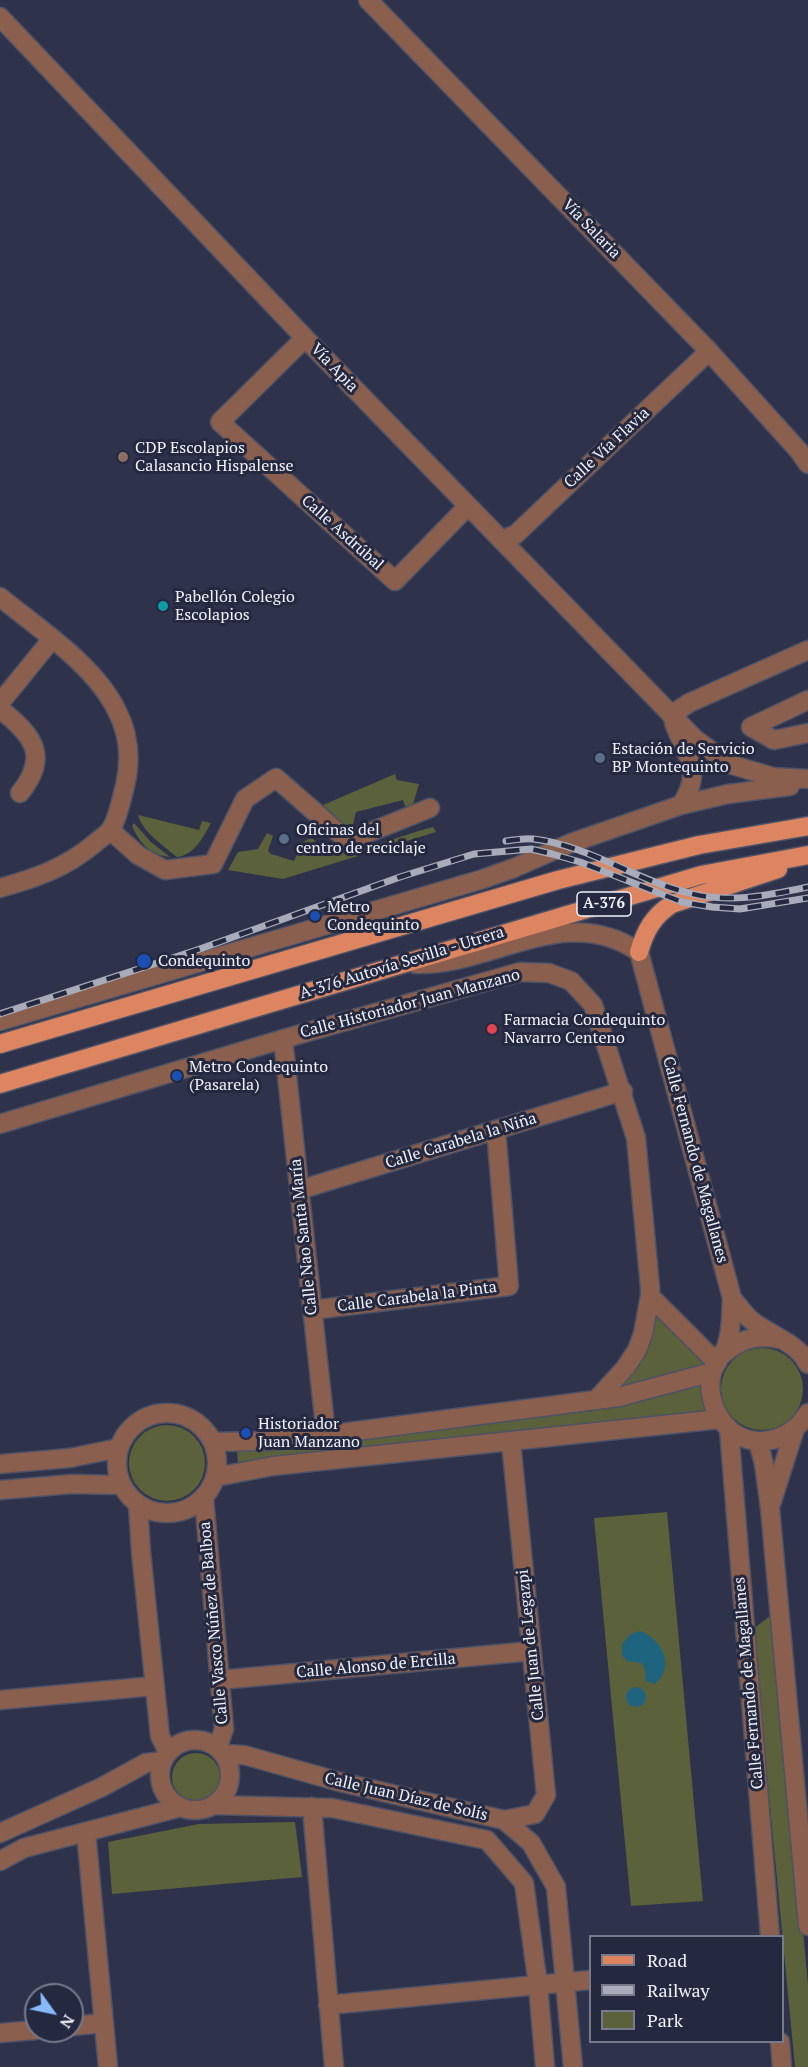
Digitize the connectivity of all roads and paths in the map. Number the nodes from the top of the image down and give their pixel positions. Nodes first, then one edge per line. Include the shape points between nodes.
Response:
1 (368, 0) edge
2 (0, 17) edge
3 (305, 338) junction
4 (706, 348) junction
5 (808, 464) edge
6 (468, 506) junction
7 (501, 540) junction
8 (0, 597) edge
9 (51, 639) junction
10 (808, 650) edge
11 (808, 700) edge
12 (0, 703) edge
13 (0, 709) edge
14 (671, 715) junction
15 (808, 733) edge
16 (808, 766) edge
17 (808, 781) edge
18 (779, 783) junction
19 (20, 793) dead end
20 (681, 805) junction
21 (430, 808) dead end
22 (808, 826) edge
23 (110, 830) junction
24 (808, 855) edge
25 (808, 860) edge
26 (0, 888) edge
27 (639, 952) junction
28 (402, 963) junction
29 (0, 1021) edge
30 (283, 1039) junction
31 (0, 1044) edge
32 (0, 1084) edge
33 (622, 1091) junction
34 (0, 1124) edge
35 (496, 1130) junction
36 (299, 1190) junction
37 (650, 1296) junction
38 (732, 1298) junction
39 (312, 1310) junction
40 (780, 1339) junction
41 (717, 1363) junction
42 (808, 1364) edge
43 (596, 1400) junction
44 (808, 1413) edge
45 (724, 1424) junction
46 (795, 1429) junction
47 (326, 1435) junction
48 (758, 1441) junction
49 (213, 1442) junction
50 (511, 1442) junction
51 (119, 1448) junction
52 (0, 1464) edge
53 (216, 1477) junction
54 (122, 1485) junction
55 (0, 1490) edge
56 (204, 1498) junction
57 (138, 1505) junction
58 (770, 1508) junction
59 (532, 1651) junction
60 (220, 1680) junction
61 (154, 1686) junction
62 (0, 1700) edge
63 (221, 1750) junction
64 (165, 1756) junction
65 (214, 1805) junction
66 (312, 1807) junction
67 (181, 1808) junction
68 (504, 1820) junction
69 (86, 1832) junction
70 (0, 1833) edge
71 (0, 1861) edge
72 (808, 1926) edge
73 (770, 1935) edge
74 (589, 1980) edge
75 (565, 1983) junction
76 (538, 1985) junction
77 (328, 2005) junction
78 (104, 2023) junction
79 (84, 2025) edge
80 (24, 2031) edge
81 (0, 2033) edge
82 (780, 2043) edge
83 (108, 2067) edge
84 (334, 2067) edge
85 (545, 2067) edge
86 (573, 2067) edge
87 (782, 2067) edge

1 - 4 street, Vía Salaria
2 - 3 street, Vía Apia
3 - 6 street, Vía Apia
3 - 6 street, Calle Asdrúbal via 220,422 395,580
4 - 5 street, Vía Salaria
4 - 7 street, Calle Vía Flavia via 704,356 524,527
6 - 7 street, Vía Apia
7 - 14 street, Vía Apia
8 - 9 street
9 - 12 street
9 - 23 street via 99,684 117,710 128,743 128,773
10 - 14 street via 689,703
11 - 15 street via 751,727 774,740
13 - 19 street via 22,726 34,745 35,767
14 - 18 street, Vía Apia via 711,753
14 - 20 street, Vía Apia via 691,766 692,784
16 - 18 street via 797,767
17 - 18 street
18 - 20 street
20 - 29 street via 483,879
21 - 23 street via 348,841 276,778 245,799 213,864 165,870 138,855
22 - 31 main road, A-376 via 699,845 558,880
23 - 26 street via 59,869
24 - 28 main road, A-376 Autovía Sevilla - Utrera / A-376 via 701,875
25 - 27 main road via 672,904 652,921
27 - 28 street via 612,938 570,932 545,935 448,962
27 - 38 street, Calle Fernando de Magallanes
28 - 32 main road, A-376 Autovía Sevilla - Utrera / A-376
30 - 33 street, Calle Historiador Juan Manzano via 366,1012 520,972 549,972 571,981 593,1005
30 - 34 street, Calle Historiador Juan Manzano
30 - 36 street, Calle Nao Santa María
33 - 35 street, Calle Carabela la Niña
33 - 37 street, Calle Historiador Juan Manzano via 636,1138
35 - 36 street, Calle Carabela la Niña
35 - 39 street, Calle Carabela la Pinta via 509,1286
36 - 39 street, Calle Nao Santa María
37 - 41 street
37 - 43 street, Calle Historiador Juan Manzano via 637,1350
38 - 40 street via 750,1319
38 - 41 street, Calle Fernando de Magallanes via 730,1329
39 - 47 street, Calle Nao Santa María
40 - 41 street via 748,1338 733,1345
40 - 42 street via 794,1346
41 - 43 street via 619,1397
41 - 45 street, Calle Fernando de Magallanes via 710,1388 712,1405
43 - 47 street
44 - 46 street
45 - 48 street via 742,1437
45 - 50 street
45 - 73 street, Calle Fernando de Magallanes
46 - 48 street via 778,1438
46 - 58 street
47 - 49 street
48 - 58 street
49 - 51 street via 197,1422 174,1412 148,1416 128,1431
49 - 53 street via 218,1459
50 - 53 street via 273,1466
50 - 59 street, Calle Juan de Legazpi
51 - 52 street via 70,1458
51 - 54 street via 116,1467
53 - 56 street
54 - 55 street via 72,1484
54 - 57 street
56 - 57 street via 184,1511 160,1513
56 - 60 street, Calle Vasco Núñez de Balboa
57 - 61 street
58 - 72 street
59 - 60 street, Calle Alonso de Ercilla
59 - 68 street, Calle Juan de Legazpi via 546,1795 535,1814
60 - 63 street, Calle Vasco Núñez de Balboa via 224,1729
61 - 62 street
61 - 64 street
63 - 64 street, Calle Vasco Núñez de Balboa via 201,1739 183,1741
63 - 65 street, Calle Vasco Núñez de Balboa via 231,1772 227,1791
63 - 68 street, Calle Juan Díaz de Solís
64 - 67 street via 160,1779 166,1796
64 - 70 street, Calle Vasco Núñez de Balboa
65 - 66 street, Calle Juan Díaz de Solís
65 - 67 street via 198,1810
66 - 76 street, Calle Juan Díaz de Solís via 486,1840 524,1882
66 - 77 street
67 - 69 street
68 - 75 street, Calle Juan Díaz de Solís via 531,1844 556,1887
69 - 71 street via 24,1848
69 - 78 street
74 - 75 street
75 - 76 street
75 - 86 street, Calle Juan Díaz de Solís
76 - 77 street
76 - 85 street, Calle Juan Díaz de Solís
77 - 84 street
78 - 79 street
78 - 83 street
80 - 81 street
82 - 87 street

